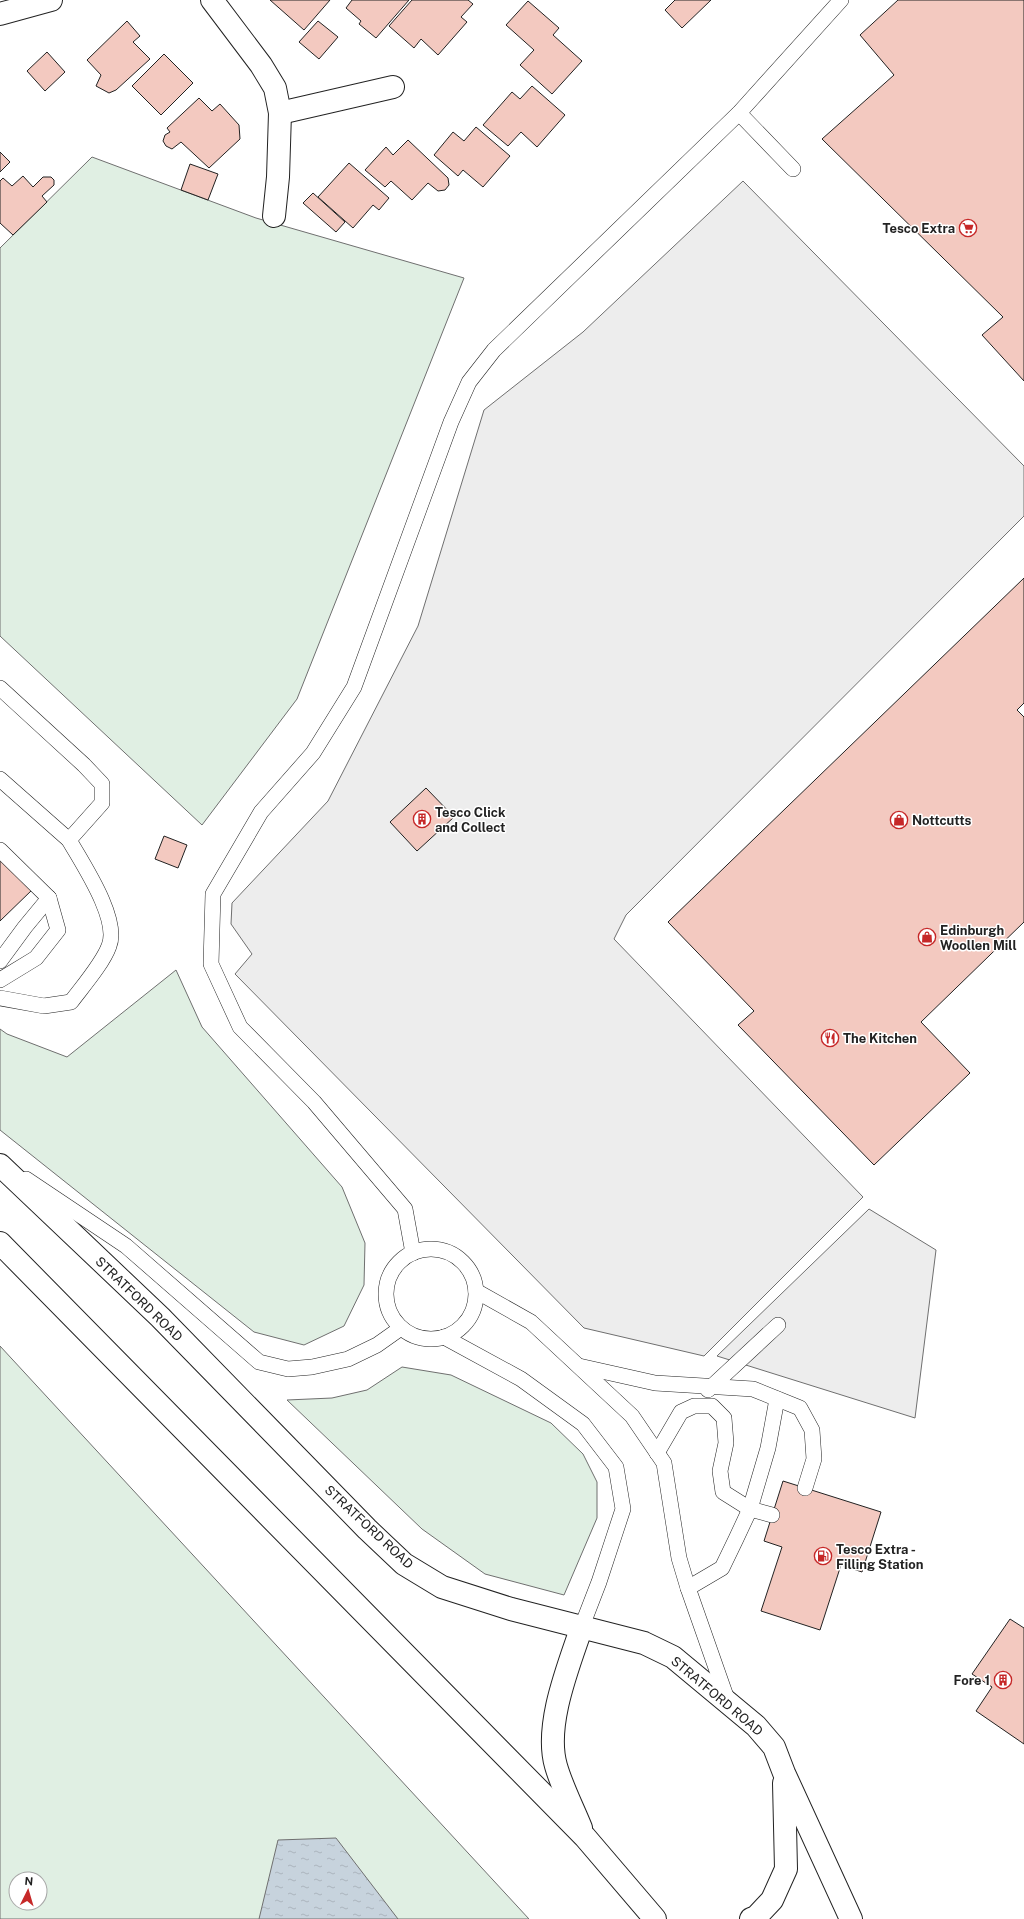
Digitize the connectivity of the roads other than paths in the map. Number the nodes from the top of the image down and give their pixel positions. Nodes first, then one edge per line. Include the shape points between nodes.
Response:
1 (51, 0) edge
2 (212, 0) edge
3 (841, 0) edge
4 (0, 14) edge
5 (393, 87) dead end
6 (280, 113) junction
7 (739, 113) junction
8 (793, 169) dead end
9 (274, 216) dead end
10 (0, 688) edge
11 (0, 779) edge
12 (68, 840) junction
13 (0, 850) edge
14 (49, 898) junction
15 (0, 961) edge
16 (0, 980) edge
17 (0, 998) edge
18 (0, 1164) edge
19 (0, 1243) edge
20 (413, 1253) junction
21 (476, 1290) junction
22 (778, 1325) dead end
23 (400, 1328) junction
24 (444, 1338) junction
25 (578, 1366) junction
26 (712, 1386) junction
27 (777, 1399) junction
28 (694, 1406) junction
29 (657, 1453) junction
30 (805, 1488) dead end
31 (750, 1509) junction
32 (772, 1515) dead end
33 (688, 1588) junction
34 (582, 1626) junction
35 (728, 1702) junction
36 (784, 1774) junction
37 (585, 1837) junction
38 (655, 1919) edge
39 (752, 1919) edge
40 (851, 1919) edge

1 - 4 main road
2 - 6 main road via 261,65 275,88
3 - 7 lane
5 - 6 main road
6 - 9 main road
7 - 8 lane
7 - 20 lane via 494,350 469,382 451,422 354,687 313,753 261,812 213,894 211,964 240,1027 314,1102 405,1209
10 - 12 lane via 102,784 102,803
11 - 12 lane
12 - 17 lane via 94,882 111,924 110,946 71,1002 44,1006
13 - 14 lane
14 - 15 lane
14 - 16 lane via 58,930 36,958
18 - 23 lane via 126,1246 259,1362 288,1369 348,1359 377,1345
18 - 34 main road, STRATFORD ROAD via 160,1318 366,1529 404,1564 442,1587 511,1609
19 - 37 main road
20 - 21 lane via 429,1249 441,1250 456,1256 468,1268
20 - 23 lane via 398,1263 387,1284 386,1300 391,1315
21 - 24 lane via 475,1306 467,1321
21 - 25 lane via 531,1322
22 - 26 lane
23 - 24 lane via 424,1339
24 - 34 lane via 521,1379 583,1424 616,1467 623,1509 600,1582
25 - 26 lane via 655,1383
25 - 29 lane via 632,1416
26 - 27 lane via 754,1388
26 - 28 lane
27 - 30 lane via 800,1408 812,1430 814,1459
27 - 31 lane via 768,1448
28 - 29 lane via 681,1412
28 - 31 lane via 712,1406 724,1418 726,1443 720,1471 723,1492
29 - 33 lane via 664,1463 679,1558
31 - 32 lane
31 - 33 lane via 722,1568
33 - 35 lane
34 - 35 main road, STRATFORD ROAD via 644,1643 674,1657
34 - 37 main road via 558,1704 554,1736 556,1765
35 - 36 main road, STRATFORD ROAD via 756,1726 774,1748
36 - 39 main road via 786,1869 772,1900
36 - 40 main road, STRATFORD ROAD
37 - 38 main road

